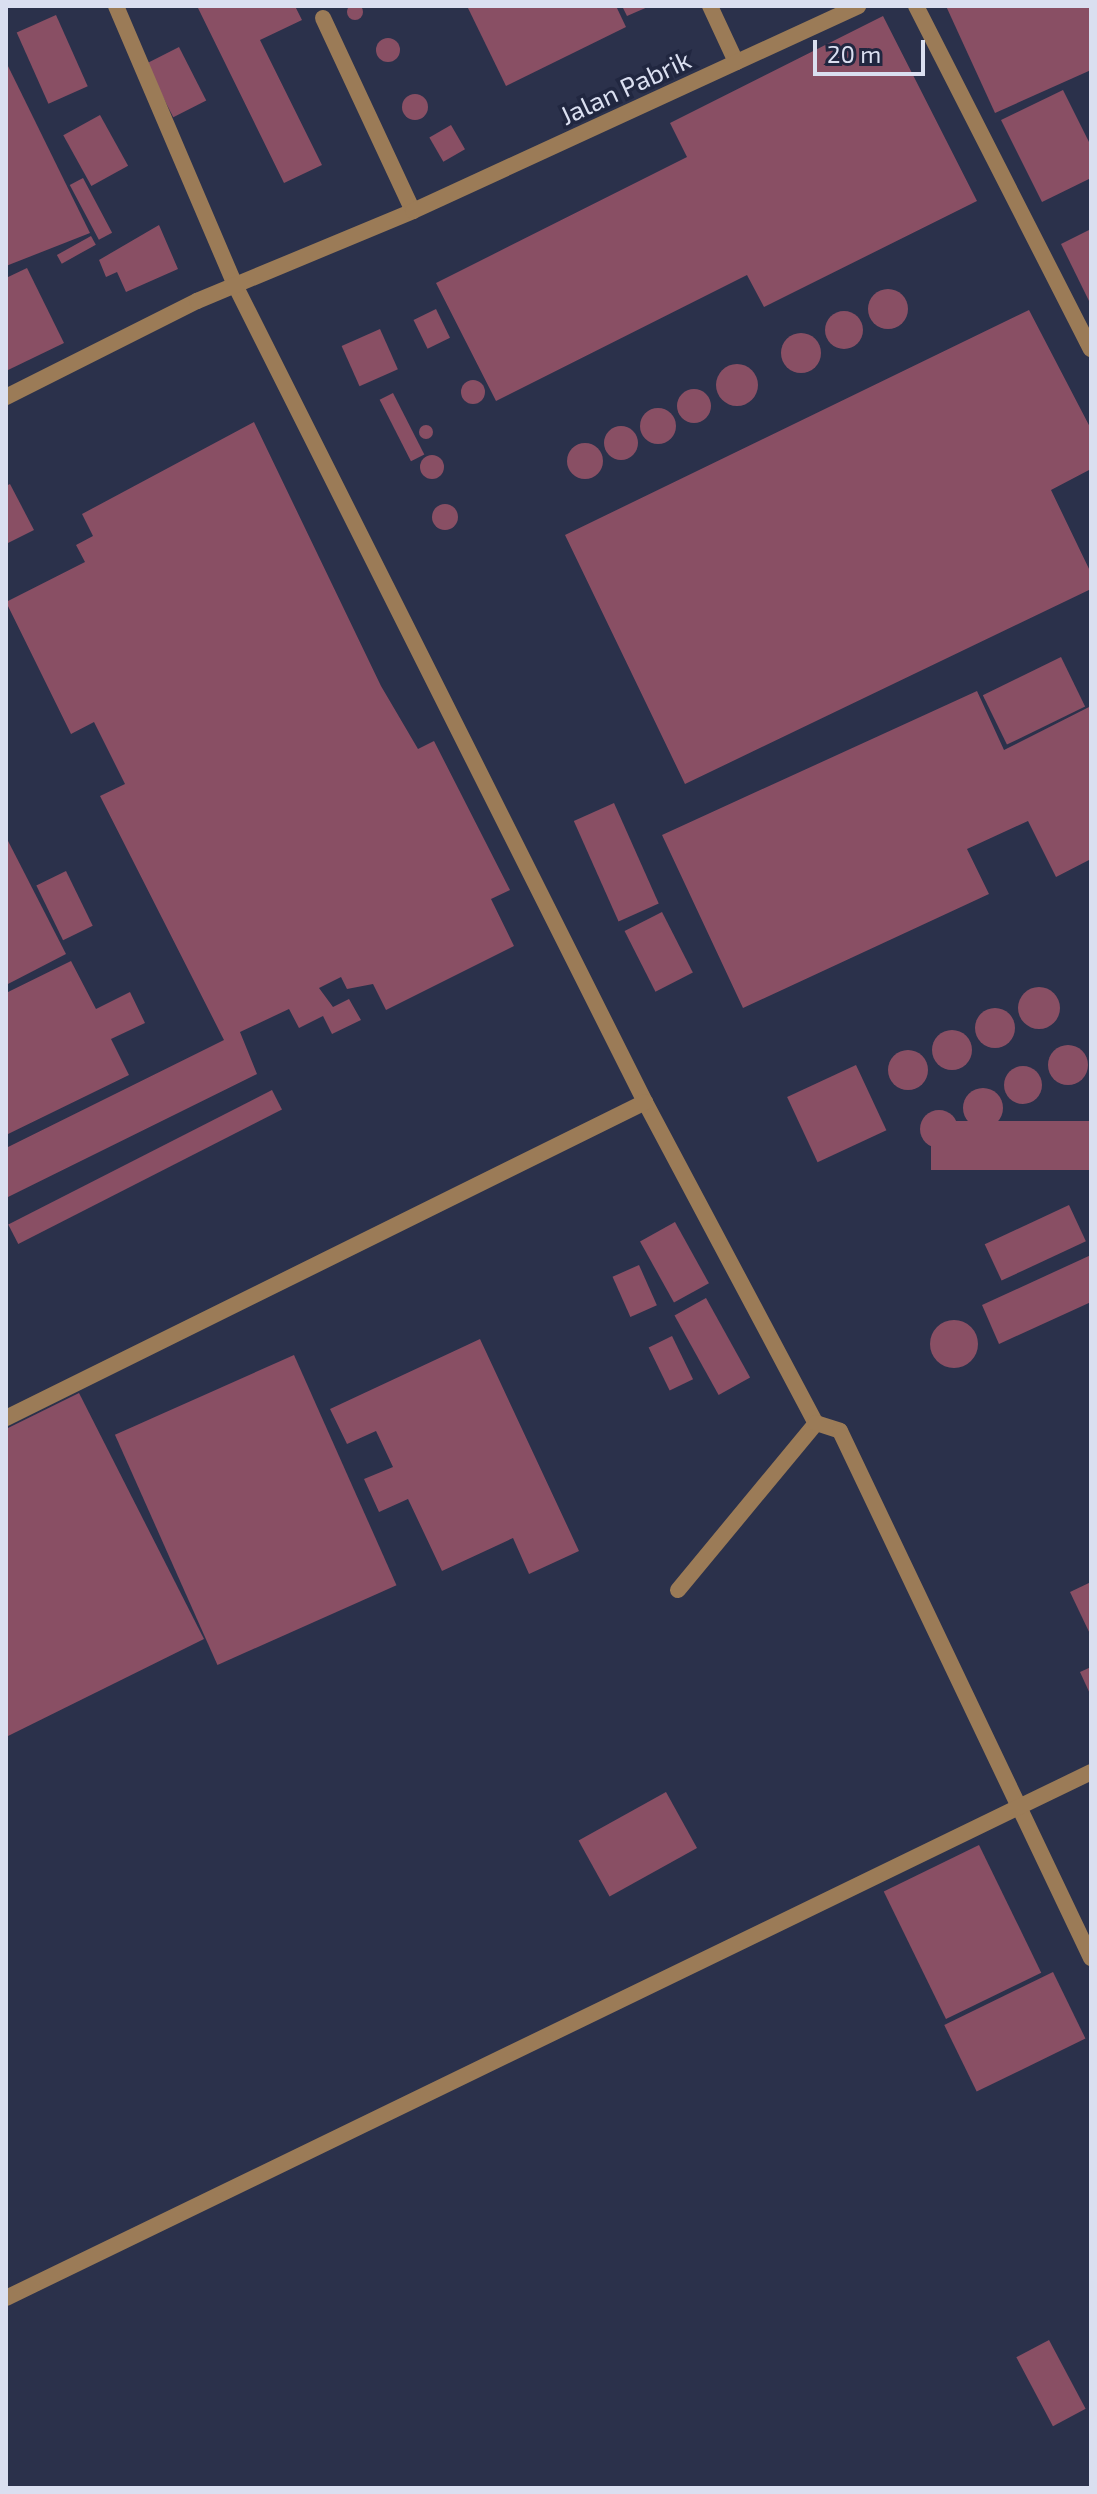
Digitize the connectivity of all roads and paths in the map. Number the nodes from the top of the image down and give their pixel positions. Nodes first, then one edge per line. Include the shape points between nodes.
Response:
1 (116, 6) edge
2 (710, 6) edge
3 (858, 6) edge
4 (916, 6) edge
5 (323, 18) dead end
6 (736, 62) junction
7 (413, 211) junction
8 (235, 285) junction
9 (1091, 349) edge
10 (6, 397) edge
11 (645, 1102) junction
12 (6, 1418) edge
13 (816, 1423) junction
14 (678, 1590) dead end
15 (1091, 1772) edge
16 (1021, 1808) junction
17 (1091, 1958) edge
18 (6, 2298) edge

1 - 8 lane
2 - 6 lane
3 - 6 lane, Jalan Pabrik
4 - 9 lane
5 - 7 lane
6 - 7 lane, Jalan Pabrik
7 - 8 lane, Jalan Pabrik
8 - 10 lane, Jalan Pabrik
8 - 11 lane
11 - 12 lane
11 - 13 lane
13 - 14 lane
13 - 16 lane via 840,1431
15 - 16 lane
16 - 17 lane
16 - 18 lane

